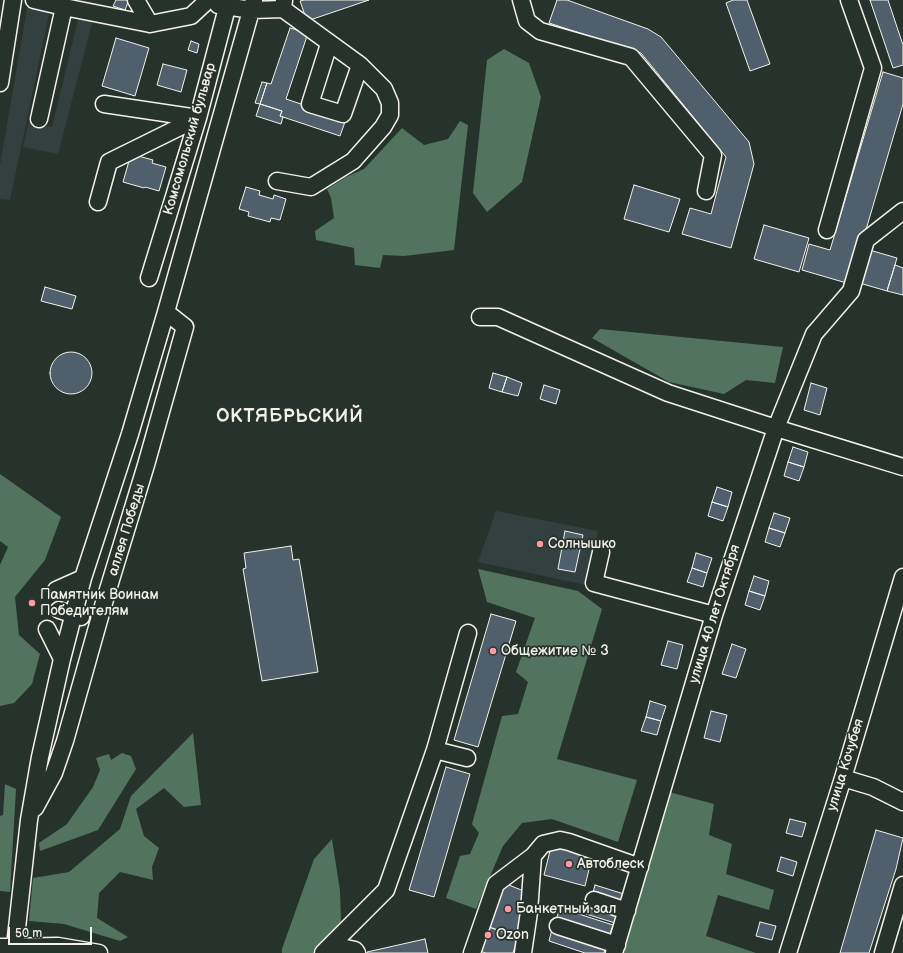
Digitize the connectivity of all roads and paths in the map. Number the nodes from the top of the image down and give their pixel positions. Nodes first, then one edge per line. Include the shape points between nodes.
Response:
1 (14, 0) edge
2 (34, 0) edge
3 (136, 0) edge
4 (521, 0) edge
5 (849, 0) edge
6 (204, 2) edge
7 (228, 3) edge
8 (253, 5) edge
9 (283, 5) edge
10 (64, 7) junction
11 (150, 24) junction
12 (329, 44) junction
13 (360, 65) junction
14 (0, 83) edge
15 (104, 104) dead end
16 (198, 118) junction
17 (39, 119) dead end
18 (277, 181) dead end
19 (706, 191) dead end
20 (98, 202) dead end
21 (903, 211) edge
22 (827, 230) dead end
23 (149, 278) dead end
24 (166, 312) junction
25 (480, 316) dead end
26 (148, 372) junction
27 (158, 423) junction
28 (776, 428) junction
29 (130, 434) junction
30 (153, 440) junction
31 (146, 465) junction
32 (903, 467) edge
33 (112, 492) junction
34 (601, 552) dead end
35 (903, 577) edge
36 (84, 578) junction
37 (56, 590) dead end
38 (714, 614) junction
39 (47, 628) dead end
40 (468, 633) dead end
41 (62, 659) junction
42 (65, 741) junction
43 (434, 750) junction
44 (40, 756) junction
45 (467, 758) dead end
46 (843, 778) junction
47 (903, 802) edge
48 (29, 820) junction
49 (533, 856) junction
50 (640, 867) junction
51 (903, 885) edge
52 (594, 900) dead end
53 (628, 911) junction
54 (558, 926) dead end
55 (5, 949) edge
56 (328, 949) edge
57 (616, 949) edge
58 (99, 953) edge
59 (357, 953) edge
60 (472, 953) edge
61 (523, 953) edge
62 (788, 953) edge
63 (883, 953) edge

1 - 14 street
2 - 10 street
3 - 11 street
4 - 19 street via 527,21 540,32 631,57 713,155
5 - 22 street via 873,68
6 - 7 street
6 - 11 street via 191,16
7 - 8 street
7 - 16 street, Комсомольский бульвар
8 - 9 street
8 - 24 street
9 - 12 street
10 - 11 street
10 - 17 street
12 - 13 street
12 - 13 street via 310,104 343,114
13 - 18 street via 384,89 390,103 390,115 383,127 353,160 311,187
15 - 16 street
16 - 20 street via 108,162
16 - 23 street, Комсомольский бульвар
21 - 28 street, улица 40 лет Октября via 866,240 851,290 814,334
24 - 26 street
24 - 27 street, аллея Победы via 185,327
25 - 28 street via 498,317 668,393
26 - 27 street
26 - 29 street
27 - 30 street, аллея Победы
28 - 32 street
28 - 38 street, улица 40 лет Октября
29 - 30 street
29 - 33 street
30 - 31 street, аллея Победы
31 - 33 street
31 - 42 street, аллея Победы
33 - 36 street
34 - 38 street via 594,583
35 - 46 street, улица Кочубея
36 - 37 street
36 - 41 street via 71,614
38 - 50 street, улица 40 лет Октября
39 - 41 street
40 - 43 street
41 - 44 street
42 - 44 street
42 - 48 street, аллея Победы via 54,773
43 - 45 street
43 - 56 street via 386,890
44 - 48 street
46 - 47 street via 873,787
46 - 62 street, улица Кочубея
48 - 55 street
49 - 50 street via 543,844 560,840
49 - 60 street via 496,884
49 - 61 street
50 - 53 street, улица 40 лет Октября
51 - 63 street
52 - 53 street
53 - 57 street, улица 40 лет Октября
54 - 57 street
55 - 58 street via 58,946
56 - 59 street via 355,950

